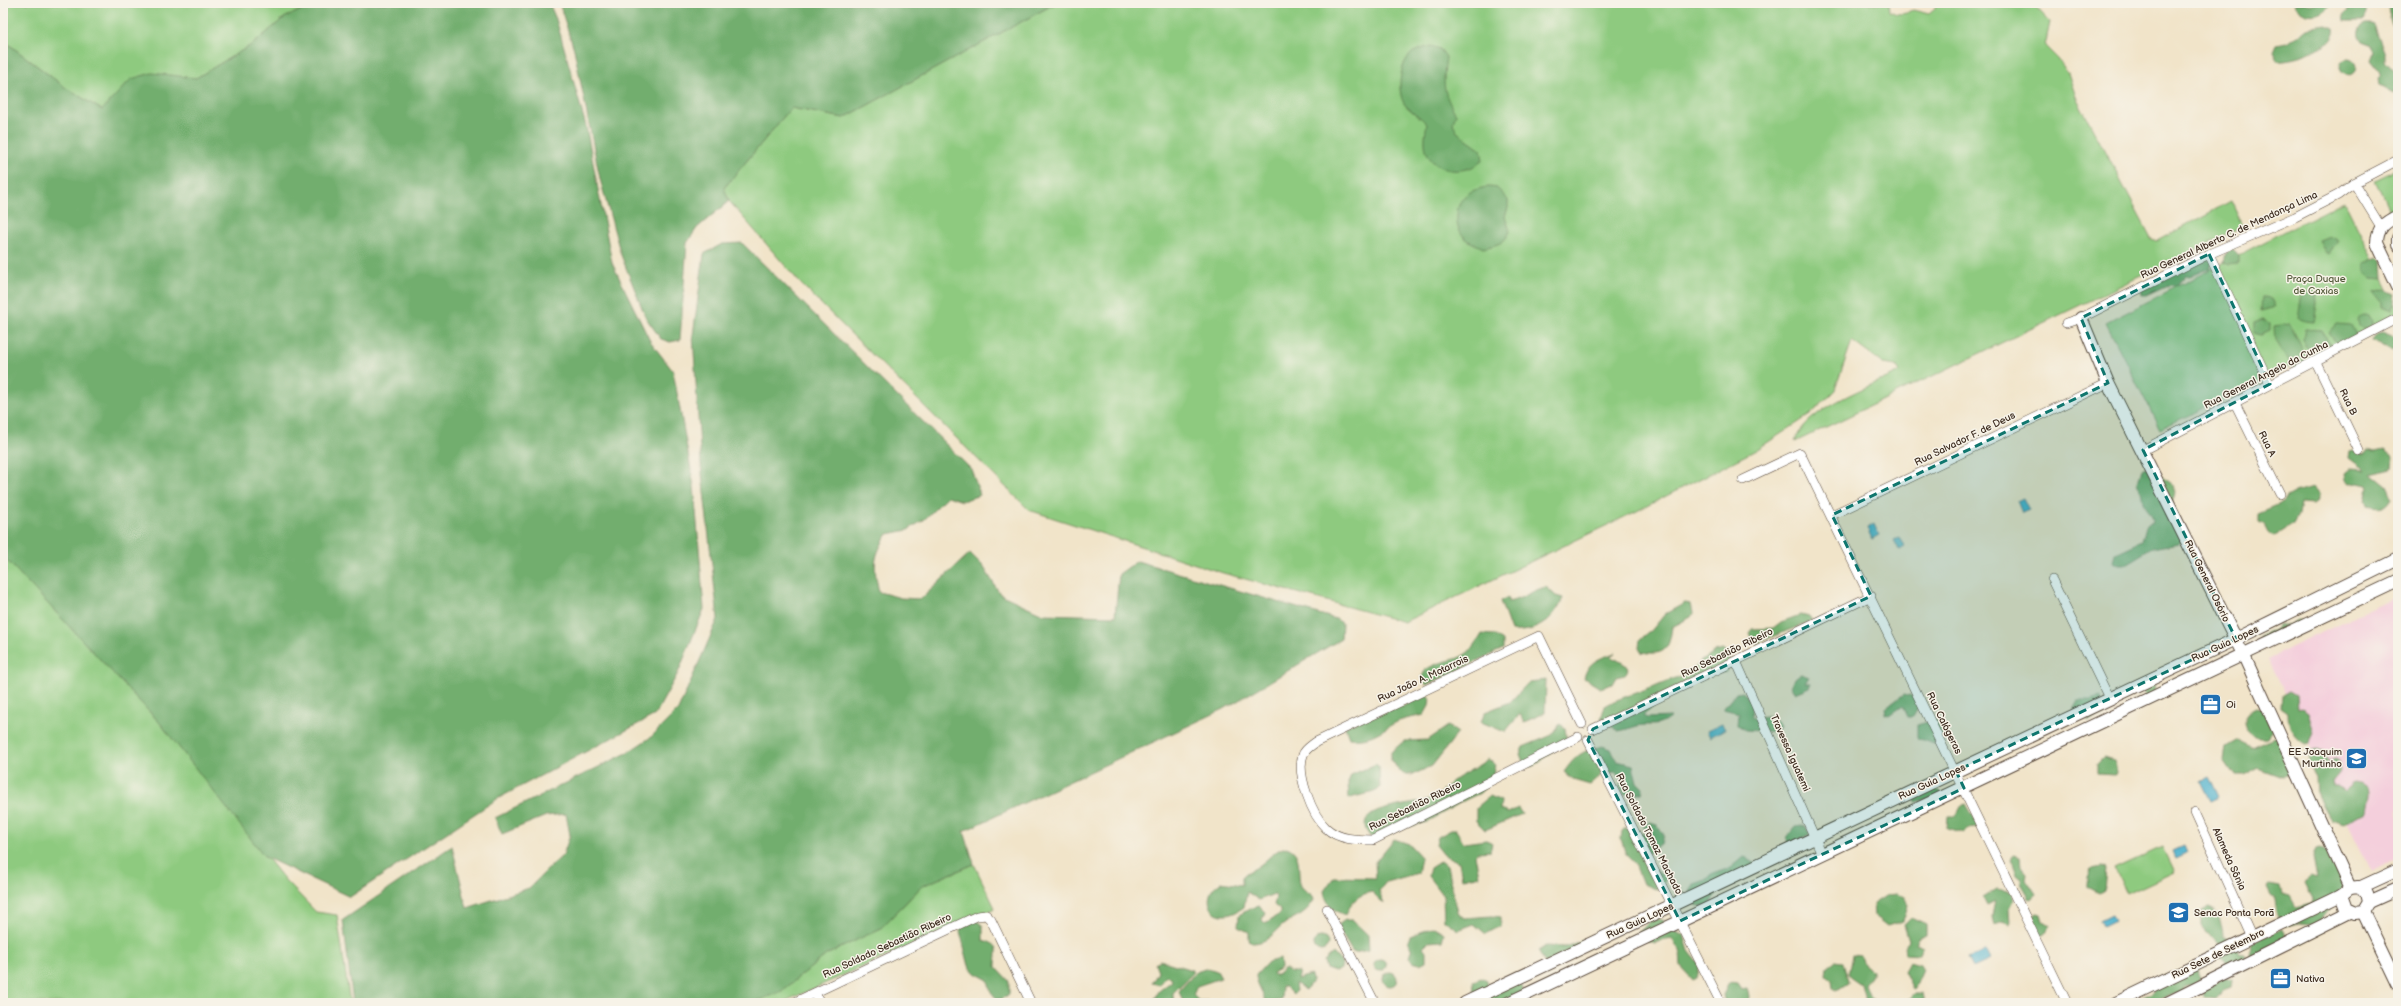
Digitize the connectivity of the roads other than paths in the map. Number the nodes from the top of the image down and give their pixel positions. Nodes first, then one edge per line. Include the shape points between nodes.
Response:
1 (2398, 160) edge
2 (2354, 183) junction
3 (2398, 216) edge
4 (2381, 227) junction
5 (2398, 238) edge
6 (2398, 244) edge
7 (2209, 254) junction
8 (2398, 287) edge
9 (2081, 318) junction
10 (2398, 318) edge
11 (2066, 323) dead end
12 (2316, 362) junction
13 (2108, 383) junction
14 (2270, 384) junction
15 (2235, 403) junction
16 (2143, 450) junction
17 (2360, 451) dead end
18 (1743, 480) dead end
19 (2280, 494) dead end
20 (1832, 515) junction
21 (2398, 559) edge
22 (2052, 580) dead end
23 (2398, 581) edge
24 (1870, 596) junction
25 (2236, 639) junction
26 (2244, 656) junction
27 (1736, 661) junction
28 (2109, 698) junction
29 (1582, 724) junction
30 (1594, 729) junction
31 (1578, 737) junction
32 (1588, 740) junction
33 (1316, 742) joint
34 (1956, 771) junction
35 (1964, 788) junction
36 (2196, 812) dead end
37 (1816, 836) junction
38 (1822, 854) junction
39 (2398, 870) edge
40 (2398, 889) edge
41 (2351, 890) junction
42 (1673, 906) junction
43 (2366, 907) junction
44 (1327, 909) dead end
45 (2350, 912) junction
46 (1680, 921) junction
47 (2252, 938) junction
48 (2211, 958) junction
49 (2221, 977) junction
50 (2398, 985) edge
51 (815, 993) junction
52 (793, 1003) edge
53 (820, 1003) edge
54 (1031, 1003) edge
55 (1375, 1003) edge
56 (1465, 1003) edge
57 (1508, 1003) edge
58 (1721, 1003) edge
59 (2067, 1003) edge
60 (2116, 1003) edge
61 (2167, 1003) edge

1 - 2 street, Rua General Alberto C. de Mendonça Lima
2 - 4 street
2 - 7 street, Rua General Alberto C. de Mendonça Lima via 2338,196
3 - 4 main road
4 - 8 main road via 2377,243
5 - 6 main road
7 - 9 street, Rua General Alberto C. de Mendonça Lima
7 - 14 street
9 - 11 street, Rua General Alberto C. de Mendonça Lima
9 - 13 main road, Rua General Osório
10 - 12 street, Rua General Angelo da Cunha
12 - 14 street, Rua General Angelo da Cunha
12 - 17 street, Rua B
13 - 16 main road, Rua General Osório
13 - 20 street, Rua Salvador F. de Deus
14 - 15 street, Rua General Angelo da Cunha
15 - 16 street, Rua General Angelo da Cunha
15 - 19 street, Rua A
16 - 25 main road, Rua General Osório
18 - 20 street, Rua Calógeras via 1800,453
20 - 24 street, Rua Calógeras
21 - 25 main road, Rua Guia Lopes
22 - 28 street
23 - 26 main road, Rua Guia Lopes
24 - 27 street, Rua Sebastião Ribeiro
24 - 34 street, Rua Calógeras
25 - 26 main road, Rua General Osório
25 - 28 main road, Rua Guia Lopes
26 - 35 main road, Rua Guia Lopes
26 - 41 main road, Rua General Osório
27 - 30 street, Rua Sebastião Ribeiro
27 - 37 street, Travessa Iguatemi
28 - 34 main road, Rua Guia Lopes
29 - 30 street via 1591,725
29 - 31 street via 1576,730
29 - 33 street, Rua João A. Motarrois via 1539,636
30 - 32 street via 1594,734
31 - 32 street via 1584,741
31 - 33 street, Rua Sebastião Ribeiro via 1373,840 1349,840 1326,828 1308,799 1300,768 1303,754
32 - 42 street, Rua Soldado Tomaz Machado
34 - 35 street, Rua Calógeras
34 - 37 main road, Rua Guia Lopes
35 - 38 main road, Rua Guia Lopes
35 - 59 street, Rua Calógeras
36 - 47 street, Alameda Sônia
37 - 38 street, Travessa Iguatemi
37 - 42 main road, Rua Guia Lopes
38 - 46 main road, Rua Guia Lopes
39 - 41 main road, Rua Sete de Setembro
40 - 43 main road
41 - 43 main road via 2368,894
41 - 45 main road via 2344,905
41 - 47 main road, Rua Sete de Setembro
42 - 46 street, Rua Soldado Tomaz Machado
42 - 56 main road, Rua Guia Lopes
43 - 45 main road
43 - 50 main road
44 - 55 street
45 - 49 main road
46 - 57 main road, Rua Guia Lopes
46 - 58 street, Rua Soldado Tomaz Machado
47 - 48 main road, Rua Sete de Setembro
48 - 49 main road
48 - 60 main road, Rua Sete de Setembro
49 - 61 main road
51 - 52 street, Rua Soldado Sebastião Ribeiro
51 - 53 street
51 - 54 street, Rua Soldado Sebastião Ribeiro via 844,977 977,916 986,915 991,920

